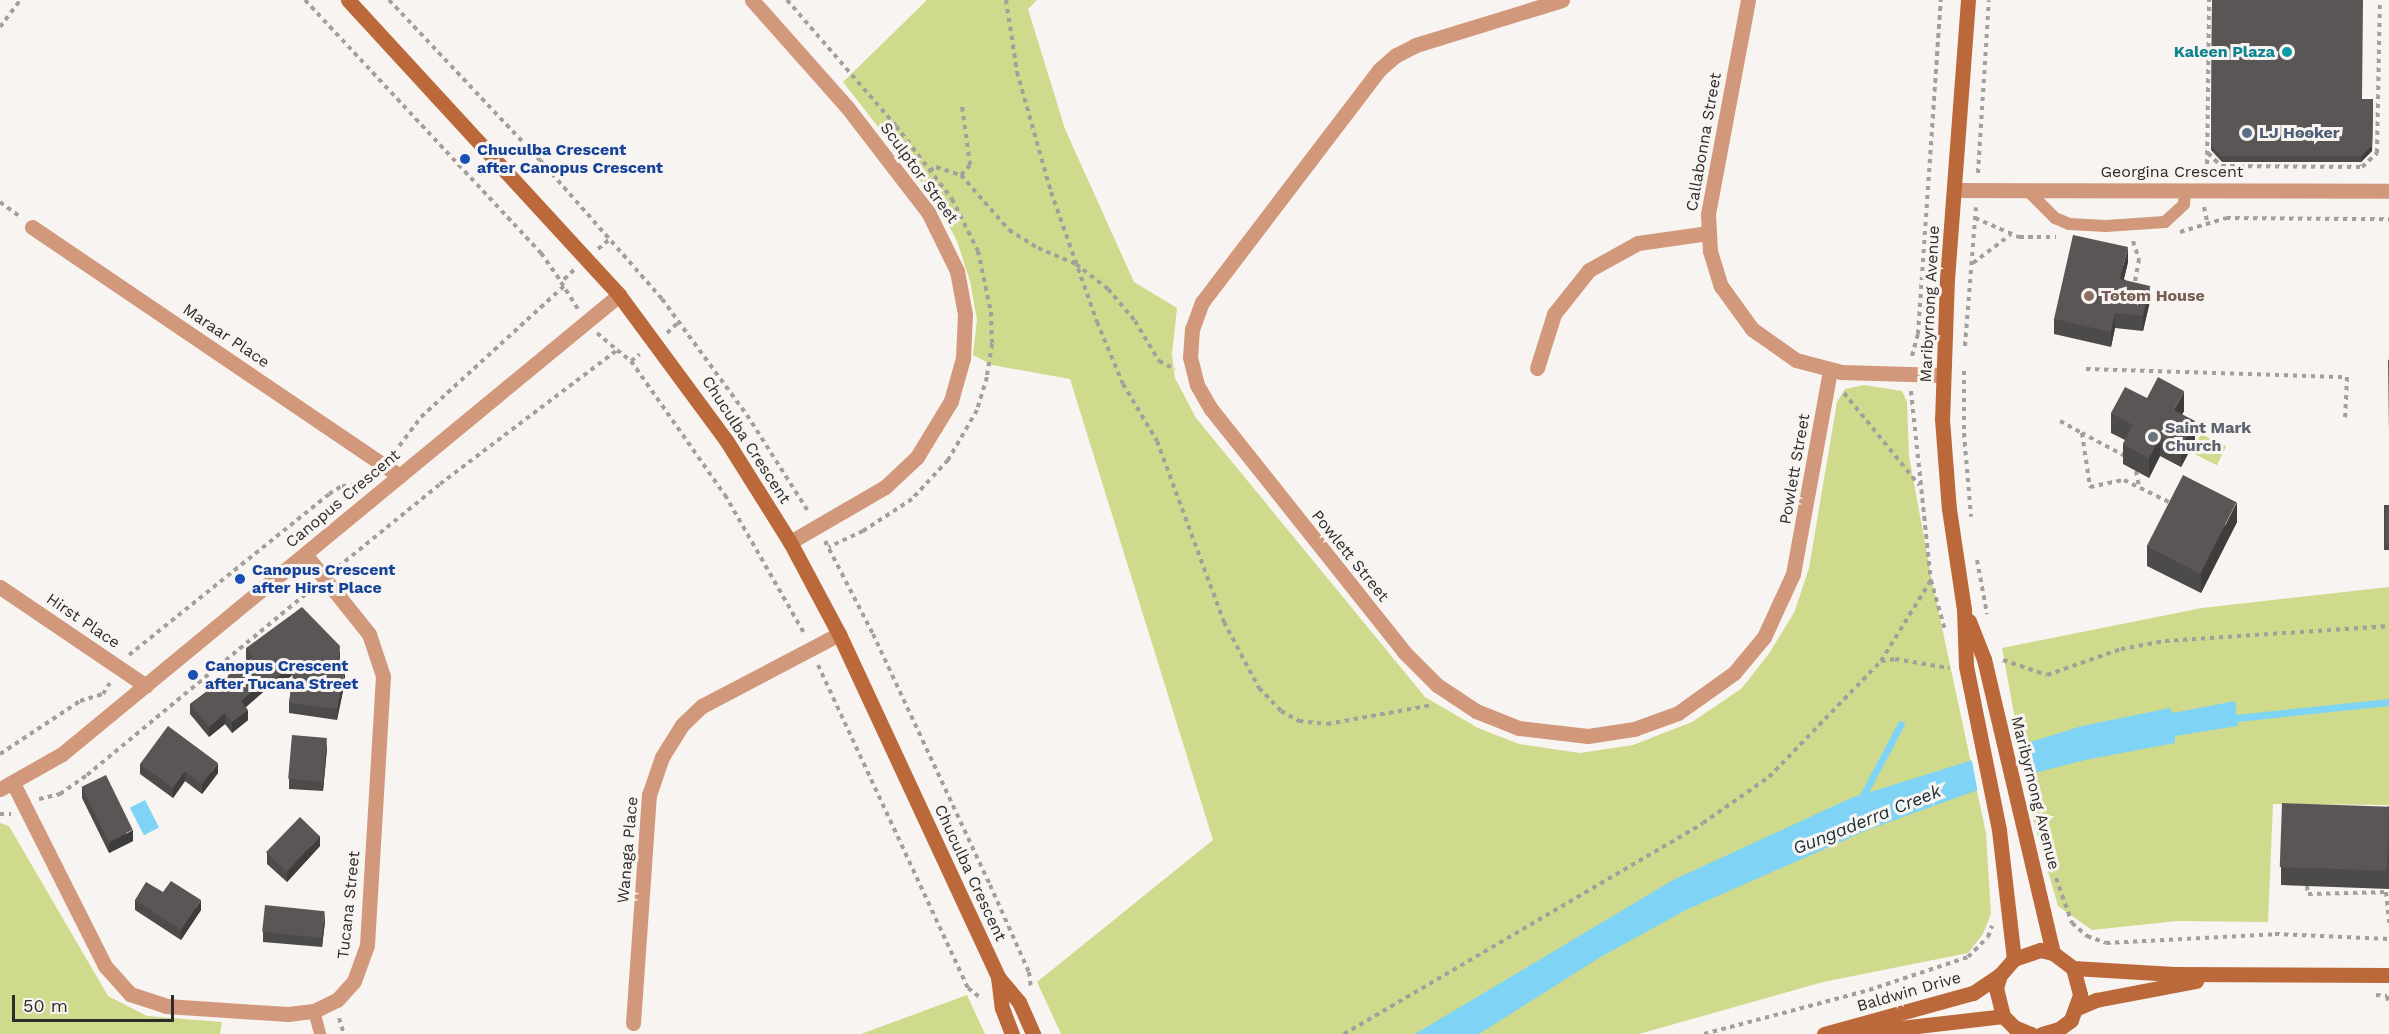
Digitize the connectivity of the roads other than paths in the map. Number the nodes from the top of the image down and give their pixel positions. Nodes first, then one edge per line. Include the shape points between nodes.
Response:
1 (348, 0) edge
2 (752, 0) edge
3 (1562, 0) edge
4 (1748, 0) edge
5 (1968, 0) edge
6 (1955, 190) junction
7 (2027, 190) junction
8 (2185, 190) junction
9 (2389, 191) edge
10 (32, 227) road end
11 (1708, 233) junction
12 (619, 295) junction
13 (1537, 368) dead end
14 (1830, 374) junction
15 (1943, 375) junction
16 (400, 476) junction
17 (790, 542) junction
18 (305, 554) junction
19 (0, 587) edge
20 (1964, 609) junction
21 (839, 634) junction
22 (146, 686) junction
23 (6, 786) edge
24 (2054, 953) junction
25 (2014, 959) junction
26 (2073, 968) junction
27 (2234, 974) junction
28 (2000, 975) junction
29 (2389, 975) edge
30 (998, 977) junction
31 (2077, 1008) junction
32 (314, 1011) junction
33 (2003, 1016) junction
34 (633, 1023) dead end
35 (320, 1034) edge
36 (1012, 1034) edge
37 (1033, 1034) edge
38 (1824, 1034) edge
39 (1843, 1034) edge
40 (2031, 1034) edge
41 (2042, 1034) edge

1 - 12 street, Chuculba Crescent
2 - 17 street, Sculptor Street via 847,107 908,186 940,231 962,293 965,336 951,401 931,439 902,472 866,499
3 - 14 street, Powlett Street via 1416,45 1387,62 1210,290 1192,328 1193,371 1211,410 1404,652 1457,700 1519,728 1588,736 1656,722 1717,688 1757,647 1786,596 1799,552
4 - 11 street, Callabonna Street via 1710,195
5 - 6 street, Maribyrnong Avenue
6 - 7 street, Georgina Crescent
6 - 15 street, Maribyrnong Avenue
7 - 8 street, Georgina Crescent
7 - 8 lane via 2055,218 2069,224 2106,226 2165,222 2184,204
8 - 9 street, Georgina Crescent
10 - 16 street, Maraar Place
11 - 13 street via 1638,243 1589,270 1554,314
11 - 14 street, Callabonna Street via 1721,286 1746,323 1780,351
12 - 16 street, Canopus Crescent
12 - 17 street, Chuculba Crescent via 726,440
14 - 15 street, Callabonna Street
15 - 20 street, Maribyrnong Avenue via 1948,509
16 - 18 street, Canopus Crescent
17 - 21 street, Chuculba Crescent
18 - 22 street, Canopus Crescent
18 - 32 street, Tucana Street via 369,634 381,661 383,691 365,958 346,992
19 - 22 street, Hirst Place
20 - 24 street, Maribyrnong Avenue via 1984,659
20 - 25 street, Maribyrnong Avenue via 1966,666 1999,830
21 - 30 street, Chuculba Crescent
21 - 34 street, Wanaga Place via 702,706 682,725 662,757 649,795
22 - 23 street, Canopus Crescent via 62,753
23 - 32 street, Tucana Street via 24,807 105,966 130,994 166,1006 288,1014
24 - 25 street via 2026,952
24 - 26 street
25 - 28 street, Baldwin Drive
26 - 27 street
26 - 31 street via 2079,981
27 - 29 street
27 - 31 street via 2096,1000
28 - 33 street via 1997,1003
28 - 38 street, Baldwin Drive via 1973,993
30 - 36 street, Chuculba Crescent via 1002,1008
30 - 37 street, Chuculba Crescent via 1019,1002
31 - 41 street via 2059,1029
32 - 35 lane
33 - 39 street, Baldwin Drive
33 - 40 street via 2014,1027

